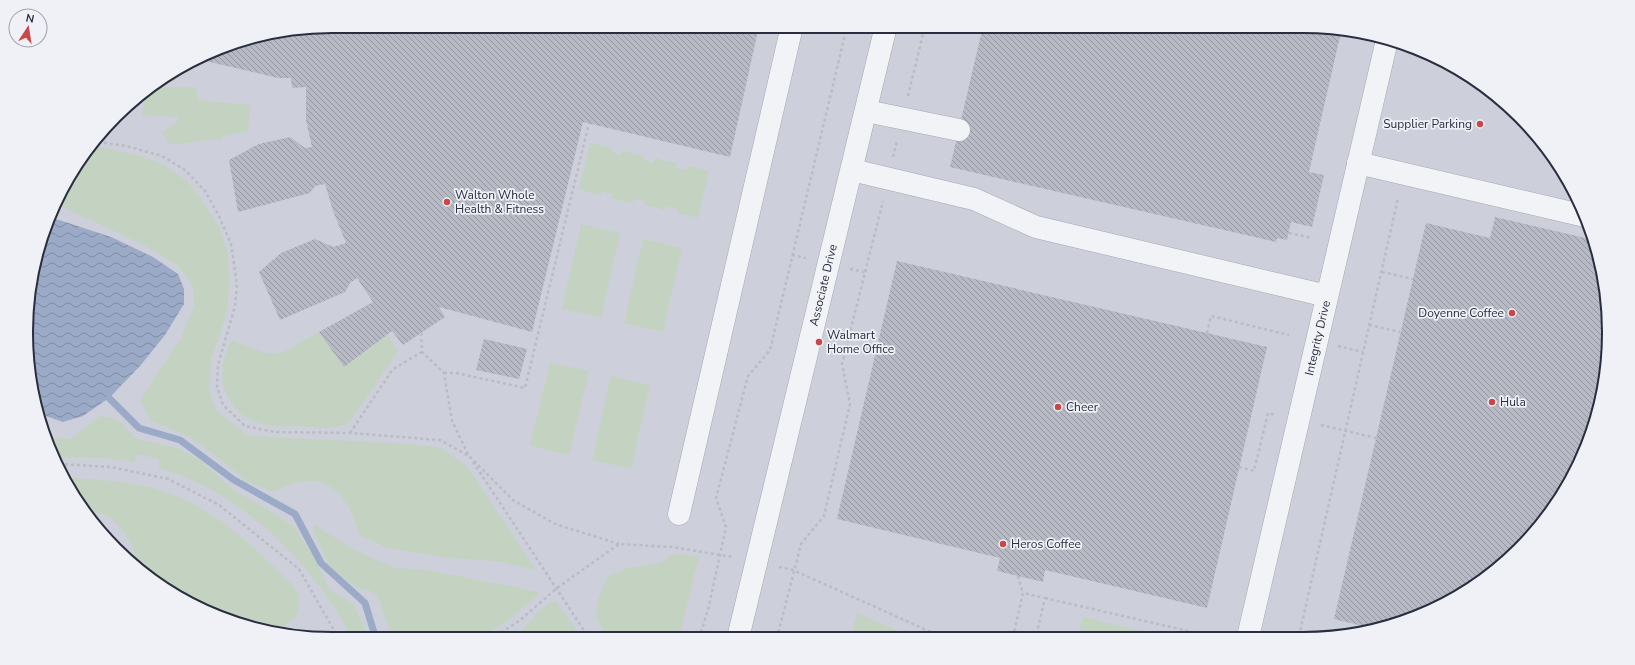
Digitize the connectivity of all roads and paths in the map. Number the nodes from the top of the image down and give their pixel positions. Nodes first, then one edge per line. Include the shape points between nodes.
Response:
1 (790, 33) edge
2 (845, 33) edge
3 (884, 33) edge
4 (923, 33) edge
5 (1386, 45) edge
6 (906, 103) dead end
7 (866, 110) junction
8 (588, 123) dead end
9 (959, 130) dead end
10 (899, 133) dead end
11 (101, 142) edge
12 (892, 158) dead end
13 (1358, 163) junction
14 (852, 170) junction
15 (1398, 198) dead end
16 (883, 199) dead end
17 (1577, 214) edge
18 (1289, 233) dead end
19 (1312, 238) dead end
20 (792, 255) junction
21 (808, 259) dead end
22 (850, 269) dead end
23 (866, 272) junction
24 (1382, 272) junction
25 (1413, 279) dead end
26 (1327, 296) junction
27 (1369, 325) junction
28 (1207, 332) dead end
29 (1400, 332) dead end
30 (421, 334) dead end
31 (1289, 334) dead end
32 (422, 352) junction
33 (444, 373) junction
34 (350, 433) junction
35 (469, 456) junction
36 (64, 464) edge
37 (679, 514) dead end
38 (619, 544) junction
39 (720, 554) junction
40 (733, 557) dead end
41 (776, 566) dead end
42 (793, 570) junction
43 (1018, 576) dead end
44 (557, 588) junction
45 (1023, 593) junction
46 (1045, 598) junction
47 (335, 632) edge
48 (502, 632) edge
49 (585, 632) edge
50 (701, 632) edge
51 (739, 632) edge
52 (778, 632) edge
53 (931, 632) edge
54 (1014, 632) edge
55 (1037, 632) edge
56 (1192, 632) edge
57 (1249, 632) edge
58 (1300, 632) edge

1 - 37 street
2 - 20 path
3 - 7 street, Associate Drive
4 - 6 path
5 - 13 street, Integrity Drive
7 - 9 street
7 - 14 street, Associate Drive
8 - 33 path via 525,388 456,373
10 - 12 path
11 - 34 path via 162,156 185,170 205,191 219,216 231,244 237,284 235,306 218,365 217,386 224,405 245,426 275,432
13 - 17 street
13 - 26 street, Integrity Drive
14 - 26 street via 974,199 1036,227
14 - 51 street, Associate Drive
15 - 24 path
16 - 23 path
18 - 19 path
20 - 21 path
20 - 39 path via 770,350 748,376 716,498 726,527
22 - 23 path
23 - 42 path via 842,364 850,404 824,516 801,544
24 - 25 path
24 - 27 path
26 - 57 street, Integrity Drive
27 - 29 path
27 - 58 path
28 - 31 path via 1210,316
30 - 32 path
32 - 33 path
32 - 34 path via 393,369
33 - 35 path via 452,421
34 - 35 path via 440,440
35 - 38 path via 513,500 555,524
35 - 44 path
36 - 47 path via 111,467 168,479 219,505 299,569
38 - 39 path via 672,547
38 - 44 path
39 - 40 path
39 - 50 path
41 - 42 path
42 - 52 path
42 - 53 path
43 - 45 path
44 - 48 path via 519,621
44 - 49 path
45 - 46 path
45 - 54 path
46 - 55 path
46 - 56 path

